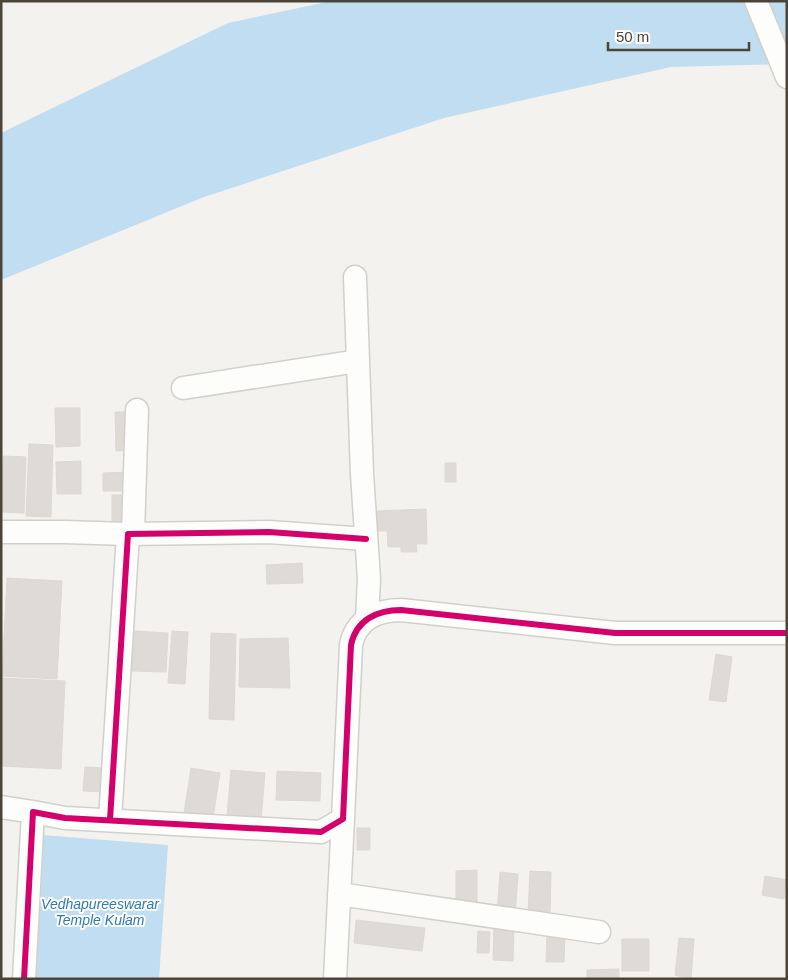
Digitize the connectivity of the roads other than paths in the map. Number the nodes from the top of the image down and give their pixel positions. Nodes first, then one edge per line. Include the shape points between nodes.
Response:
1 (756, 1) edge
2 (787, 77) edge
3 (355, 276) dead end
4 (358, 361) junction
5 (183, 388) dead end
6 (137, 410) dead end
7 (1, 532) edge
8 (130, 534) junction
9 (366, 539) junction
10 (367, 619) junction
11 (787, 633) edge
12 (1, 808) edge
13 (33, 812) junction
14 (343, 819) junction
15 (110, 820) junction
16 (339, 894) junction
17 (599, 932) dead end
18 (24, 979) edge
19 (335, 979) edge

1 - 2 street
3 - 4 street
4 - 5 street
4 - 9 street
6 - 8 street
7 - 8 street
8 - 9 street via 269,532
8 - 15 street
9 - 10 street
10 - 11 street via 382,612 401,610 615,632
10 - 14 street via 354,633 350,650
12 - 13 street
13 - 15 street via 65,818
13 - 18 street
14 - 15 street via 321,832
14 - 16 street
16 - 17 street
16 - 19 street

